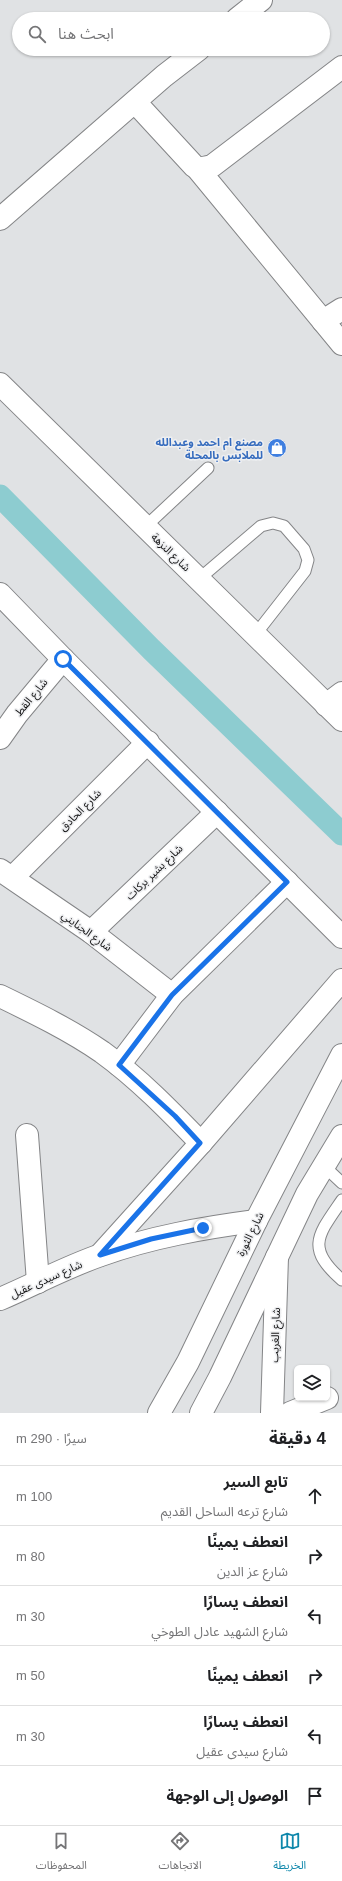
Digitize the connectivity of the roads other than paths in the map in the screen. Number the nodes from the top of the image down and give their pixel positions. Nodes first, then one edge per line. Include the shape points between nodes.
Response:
1 (261, 0) edge
2 (246, 12) edge
3 (191, 56) edge
4 (342, 66) edge
5 (135, 102) junction
6 (197, 168) junction
7 (0, 219) edge
8 (342, 309) edge
9 (323, 321) junction
10 (342, 344) edge
11 (0, 384) edge
12 (208, 468) dead end
13 (145, 527) junction
14 (198, 579) junction
15 (4, 605) edge
16 (255, 635) junction
17 (63, 659) junction
18 (334, 699) edge
19 (342, 720) edge
20 (0, 738) edge
21 (148, 742) junction
22 (217, 812) junction
23 (6, 873) edge
24 (287, 882) junction
25 (91, 932) junction
26 (342, 937) edge
27 (342, 980) edge
28 (172, 995) junction
29 (0, 996) edge
30 (342, 1055) edge
31 (119, 1065) junction
32 (28, 1135) dead end
33 (342, 1136) edge
34 (200, 1143) junction
35 (324, 1166) junction
36 (342, 1183) edge
37 (342, 1200) edge
38 (256, 1221) junction
39 (100, 1255) junction
40 (277, 1257) junction
41 (342, 1280) edge
42 (38, 1282) junction
43 (0, 1300) edge
44 (188, 1362) junction
45 (220, 1377) junction
46 (342, 1392) edge
47 (330, 1397) edge
48 (320, 1401) edge
49 (159, 1413) edge
50 (201, 1413) edge
51 (272, 1413) edge
52 (290, 1413) edge

1 - 2 street
3 - 5 street
4 - 6 street via 212,166
5 - 6 street
5 - 7 street
6 - 9 street
8 - 9 street
9 - 10 street
11 - 13 street, شارع النزهة
12 - 13 lane
13 - 14 street, شارع النزهة
14 - 16 street, شارع النزهة
14 - 16 lane via 261,526 273,523 284,526 304,549 308,560 305,571
15 - 17 street
16 - 18 street, شارع النزهة
17 - 20 street, شارع القط
17 - 21 street
18 - 19 street, شارع النزهة
21 - 22 street
21 - 23 street, شارع الحادق
22 - 24 street
22 - 25 street, شارع بشير بركات
23 - 25 street, شارع الجنايني
24 - 26 street
24 - 28 street
25 - 28 street, شارع الجنايني
27 - 34 street
28 - 31 street
29 - 31 street via 64,1028
30 - 38 street, شارع الثورة
31 - 34 street via 175,1116
32 - 42 street
33 - 35 street
34 - 39 street
35 - 36 lane
35 - 40 street via 307,1194
37 - 41 lane via 322,1229 318,1242 320,1256 328,1268
38 - 39 street, شارع سيدى عقيل via 158,1237
38 - 44 street, شارع الثورة
39 - 42 street, شارع سيدى عقيل
40 - 45 street
40 - 51 street, شارع الغريب
42 - 43 street, شارع سيدى عقيل
44 - 45 street
44 - 49 street, شارع الثورة
45 - 50 street
46 - 47 street
48 - 52 street

